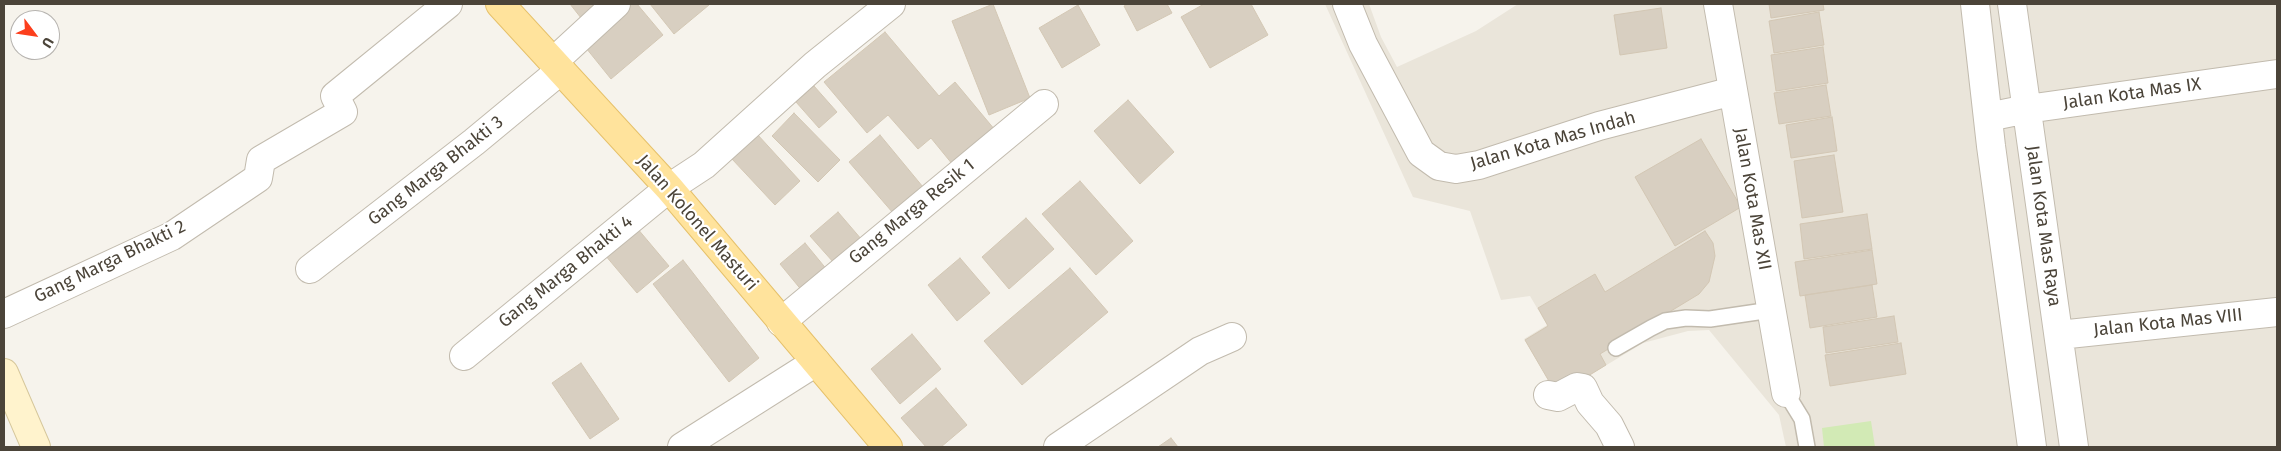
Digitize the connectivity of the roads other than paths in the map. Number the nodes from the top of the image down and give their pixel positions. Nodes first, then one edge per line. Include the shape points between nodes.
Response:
1 (448, 4) edge
2 (500, 4) edge
3 (616, 4) edge
4 (890, 4) edge
5 (1347, 4) edge
6 (1718, 4) edge
7 (1975, 4) edge
8 (2012, 4) edge
9 (561, 58) junction
10 (2277, 74) edge
11 (1733, 90) junction
12 (1044, 104) dead end
13 (2027, 109) junction
14 (1988, 117) junction
15 (669, 188) junction
16 (310, 270) dead end
17 (1771, 310) junction
18 (2277, 312) edge
19 (4, 314) edge
20 (781, 322) junction
21 (2058, 335) junction
22 (1232, 337) dead end
23 (1616, 348) dead end
24 (464, 356) dead end
25 (816, 362) junction
26 (4, 373) edge
27 (1548, 395) dead end
28 (1790, 400) junction
29 (36, 447) edge
30 (682, 447) edge
31 (888, 447) edge
32 (1058, 447) edge
33 (1620, 447) edge
34 (1800, 447) edge
35 (1807, 447) edge
36 (2032, 447) edge
37 (2074, 447) edge

1 - 19 street, Gang Marga Bhakti 2 via 334,96 343,112 261,160 258,178 172,236
2 - 9 main road, Jalan Kolonel Masturi
3 - 9 street, Gang Marga Bhakti 3
4 - 15 street, Gang Marga Bhakti 4 via 815,65 704,165
5 - 11 street, Jalan Kota Mas Indah via 1363,44 1421,152 1439,166 1456,169 1479,165 1599,126
6 - 11 street, Jalan Kota Mas XII
7 - 14 street
8 - 13 street, Jalan Kota Mas Raya
9 - 15 main road, Jalan Kolonel Masturi
9 - 16 street, Gang Marga Bhakti 3 via 474,142
10 - 13 street, Jalan Kota Mas IX
11 - 17 street, Jalan Kota Mas XII
12 - 20 street, Gang Marga Resik 1
13 - 14 street, Jalan Kota Mas IX
13 - 21 street, Jalan Kota Mas Raya
14 - 36 street
15 - 20 main road, Jalan Kolonel Masturi
15 - 24 street, Gang Marga Bhakti 4
17 - 23 lane via 1665,322
17 - 28 street, Jalan Kota Mas XII
18 - 21 street, Jalan Kota Mas VIII
20 - 25 main road, Jalan Kolonel Masturi
21 - 37 street, Jalan Kota Mas Raya
22 - 32 street via 1200,351
25 - 30 street
25 - 31 main road, Jalan Kolonel Masturi
26 - 29 main road
27 - 33 street via 1558,397 1577,387 1583,388
28 - 34 lane
28 - 35 lane via 1802,419

